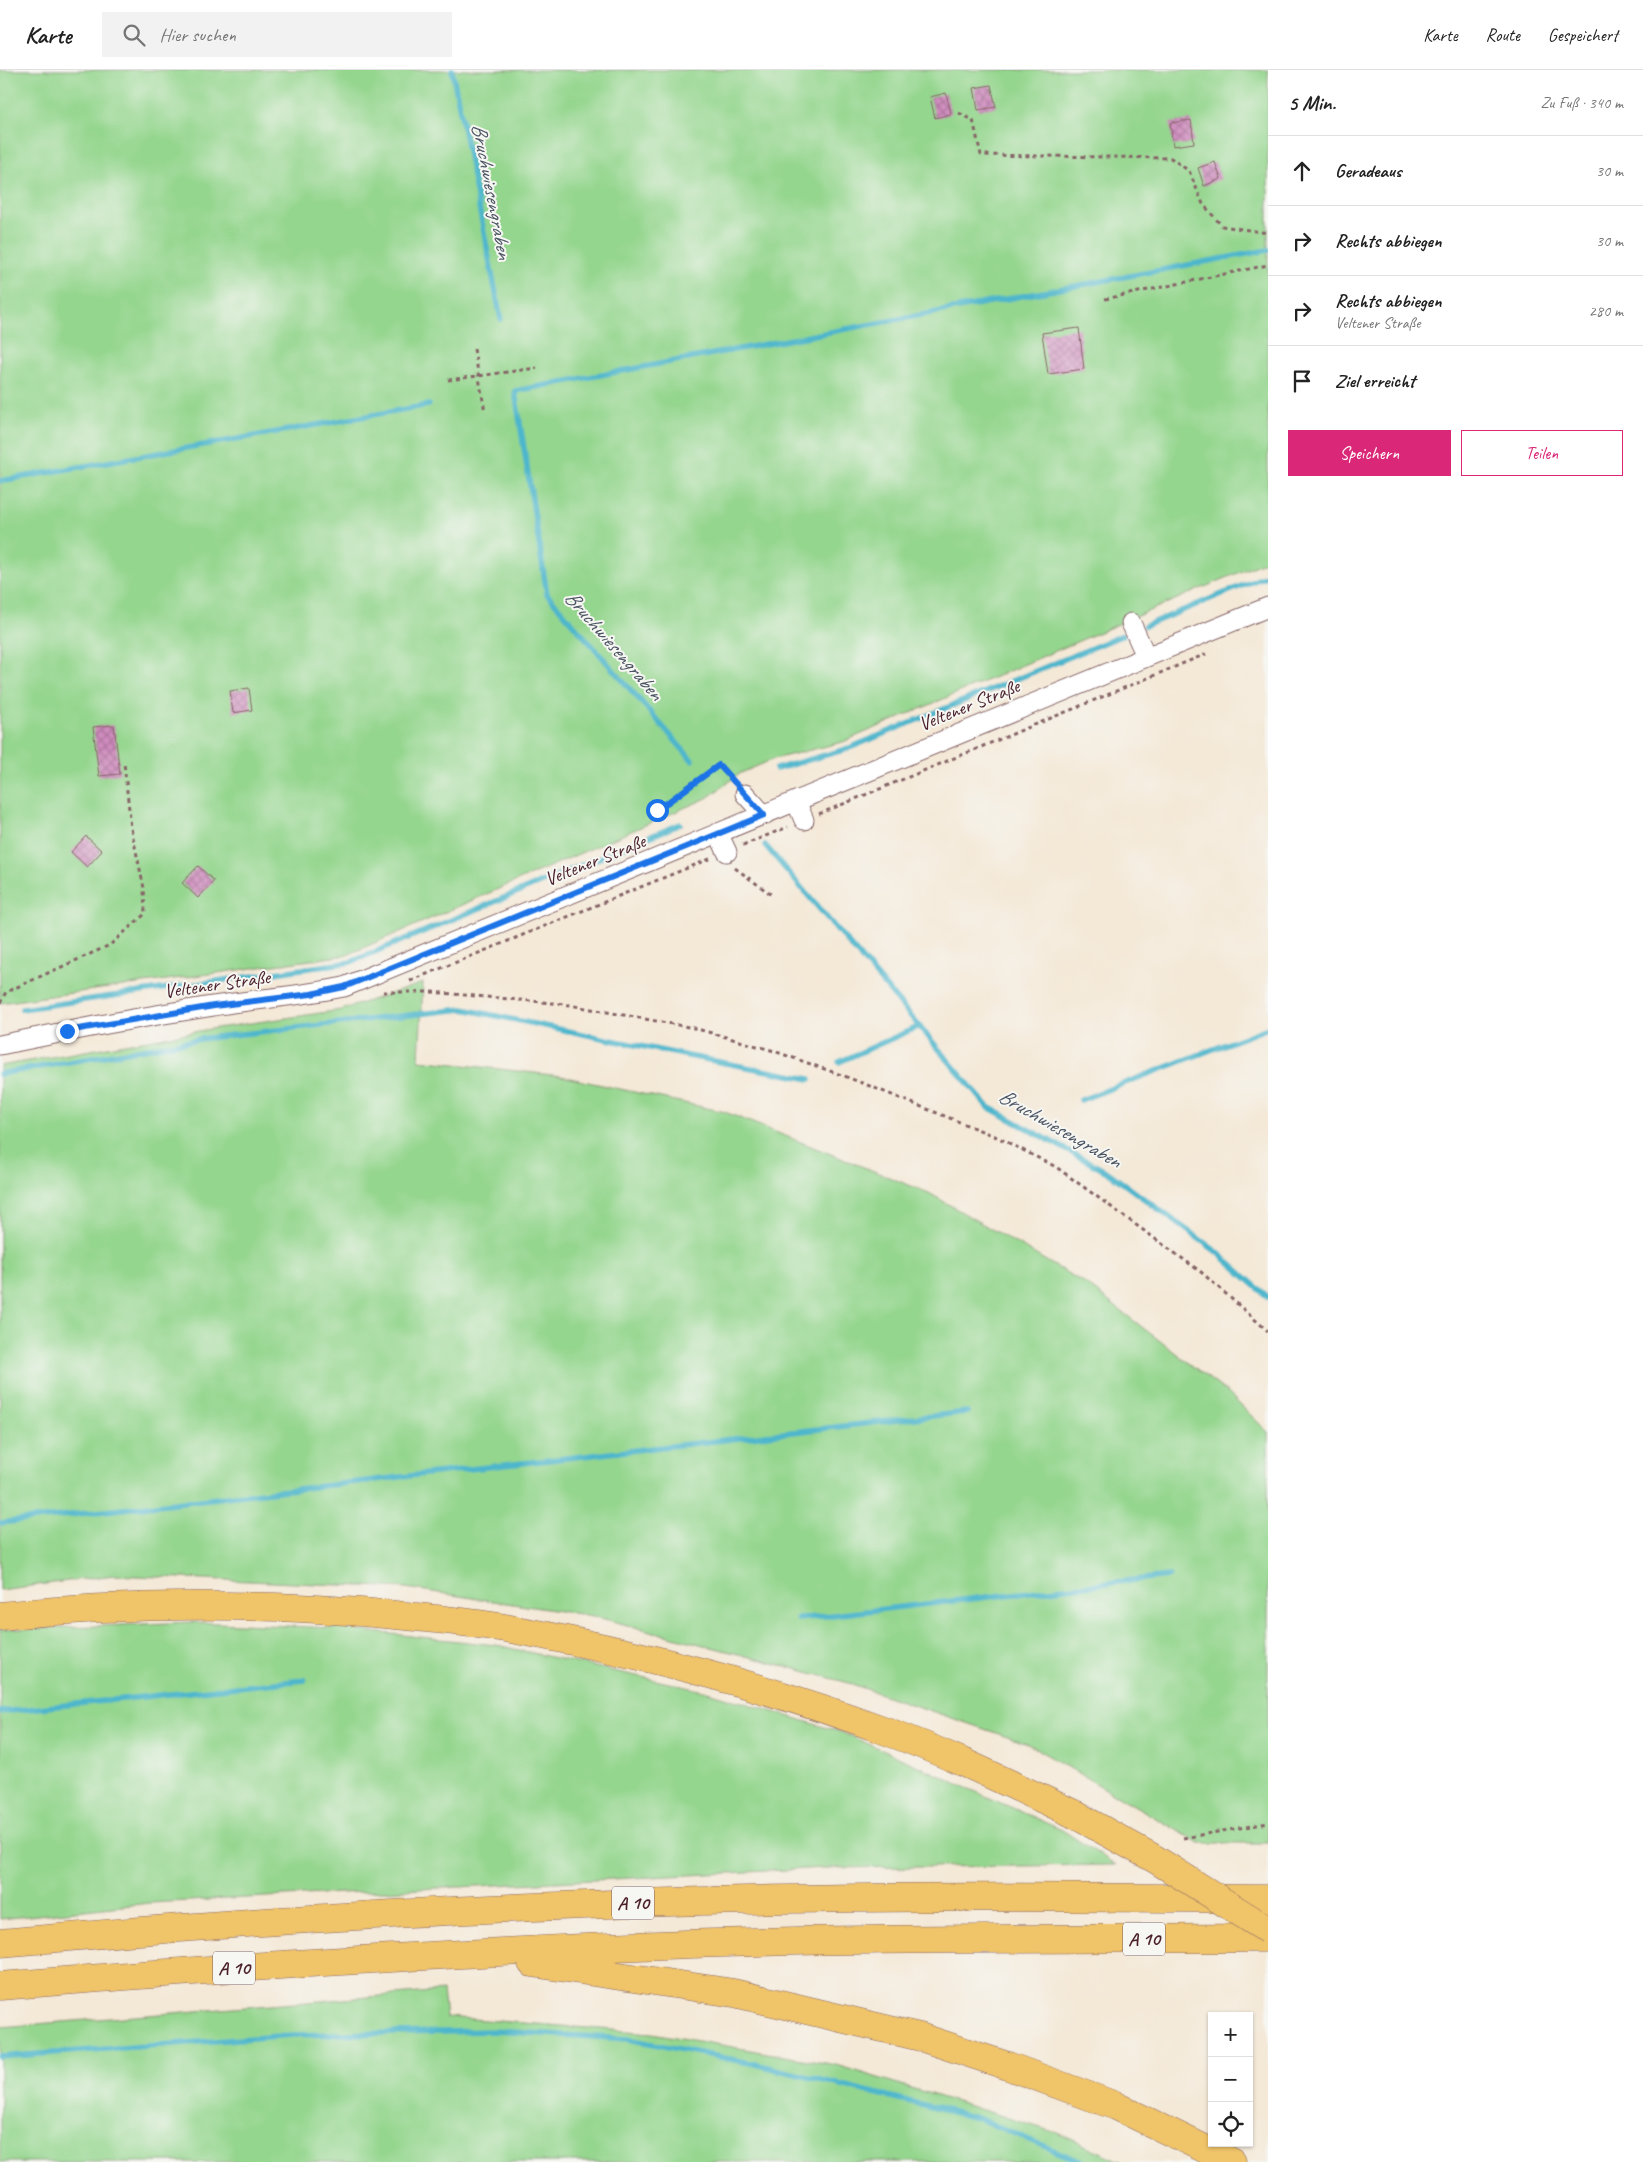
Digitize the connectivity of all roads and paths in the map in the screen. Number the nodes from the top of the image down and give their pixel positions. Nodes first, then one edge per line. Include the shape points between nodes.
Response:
1 (959, 112) dead end
2 (1268, 233) edge
3 (1268, 265) edge
4 (1105, 299) dead end
5 (474, 349) dead end
6 (537, 368) dead end
7 (479, 377) junction
8 (448, 380) dead end
9 (485, 412) dead end
10 (1268, 607) edge
11 (1131, 623) dead end
12 (1146, 656) junction
13 (124, 763) dead end
14 (745, 794) joint
15 (796, 801) junction
16 (657, 810) dead end
17 (764, 815) junction
18 (804, 820) dead end
19 (718, 833) junction
20 (730, 859) joint
21 (772, 895) dead end
22 (375, 984) junction
23 (0, 1003) edge
24 (1, 1039) edge
25 (1268, 1331) edge
26 (0, 1616) edge
27 (1268, 1823) edge
28 (1183, 1838) dead end
29 (1268, 1899) edge
30 (1268, 1930) edge
31 (1268, 1938) edge
32 (0, 1943) edge
33 (469, 1954) junction
34 (0, 1986) edge
35 (1232, 2162) edge

1 - 2 path via 973,120 981,155 1171,158 1189,171 1203,204 1222,226
3 - 4 path
5 - 7 path
6 - 7 path
7 - 8 path
7 - 9 path
10 - 12 street, Veltener Straße
11 - 12 street
12 - 15 street, Veltener Straße
13 - 23 path via 131,828 144,888 145,914 110,945 6,992
14 - 16 path via 719,765
14 - 17 street
15 - 17 street, Veltener Straße
15 - 18 street
17 - 19 street, Veltener Straße
19 - 20 street
19 - 22 street, Veltener Straße
20 - 21 path
22 - 24 street, Veltener Straße
22 - 25 path via 564,1004 694,1028 771,1050 847,1077 997,1137 1056,1167 1201,1272
26 - 30 highway, bridge via 180,1605 278,1607 503,1628 644,1657 804,1703 887,1731 978,1768 1074,1814 1155,1859
27 - 28 path
29 - 32 highway, A 10 via 1011,1896 578,1905 231,1924
31 - 33 highway, A 10 via 796,1941
33 - 34 highway, A 10 via 177,1971
33 - 35 highway via 734,1994 920,2037 1116,2106

